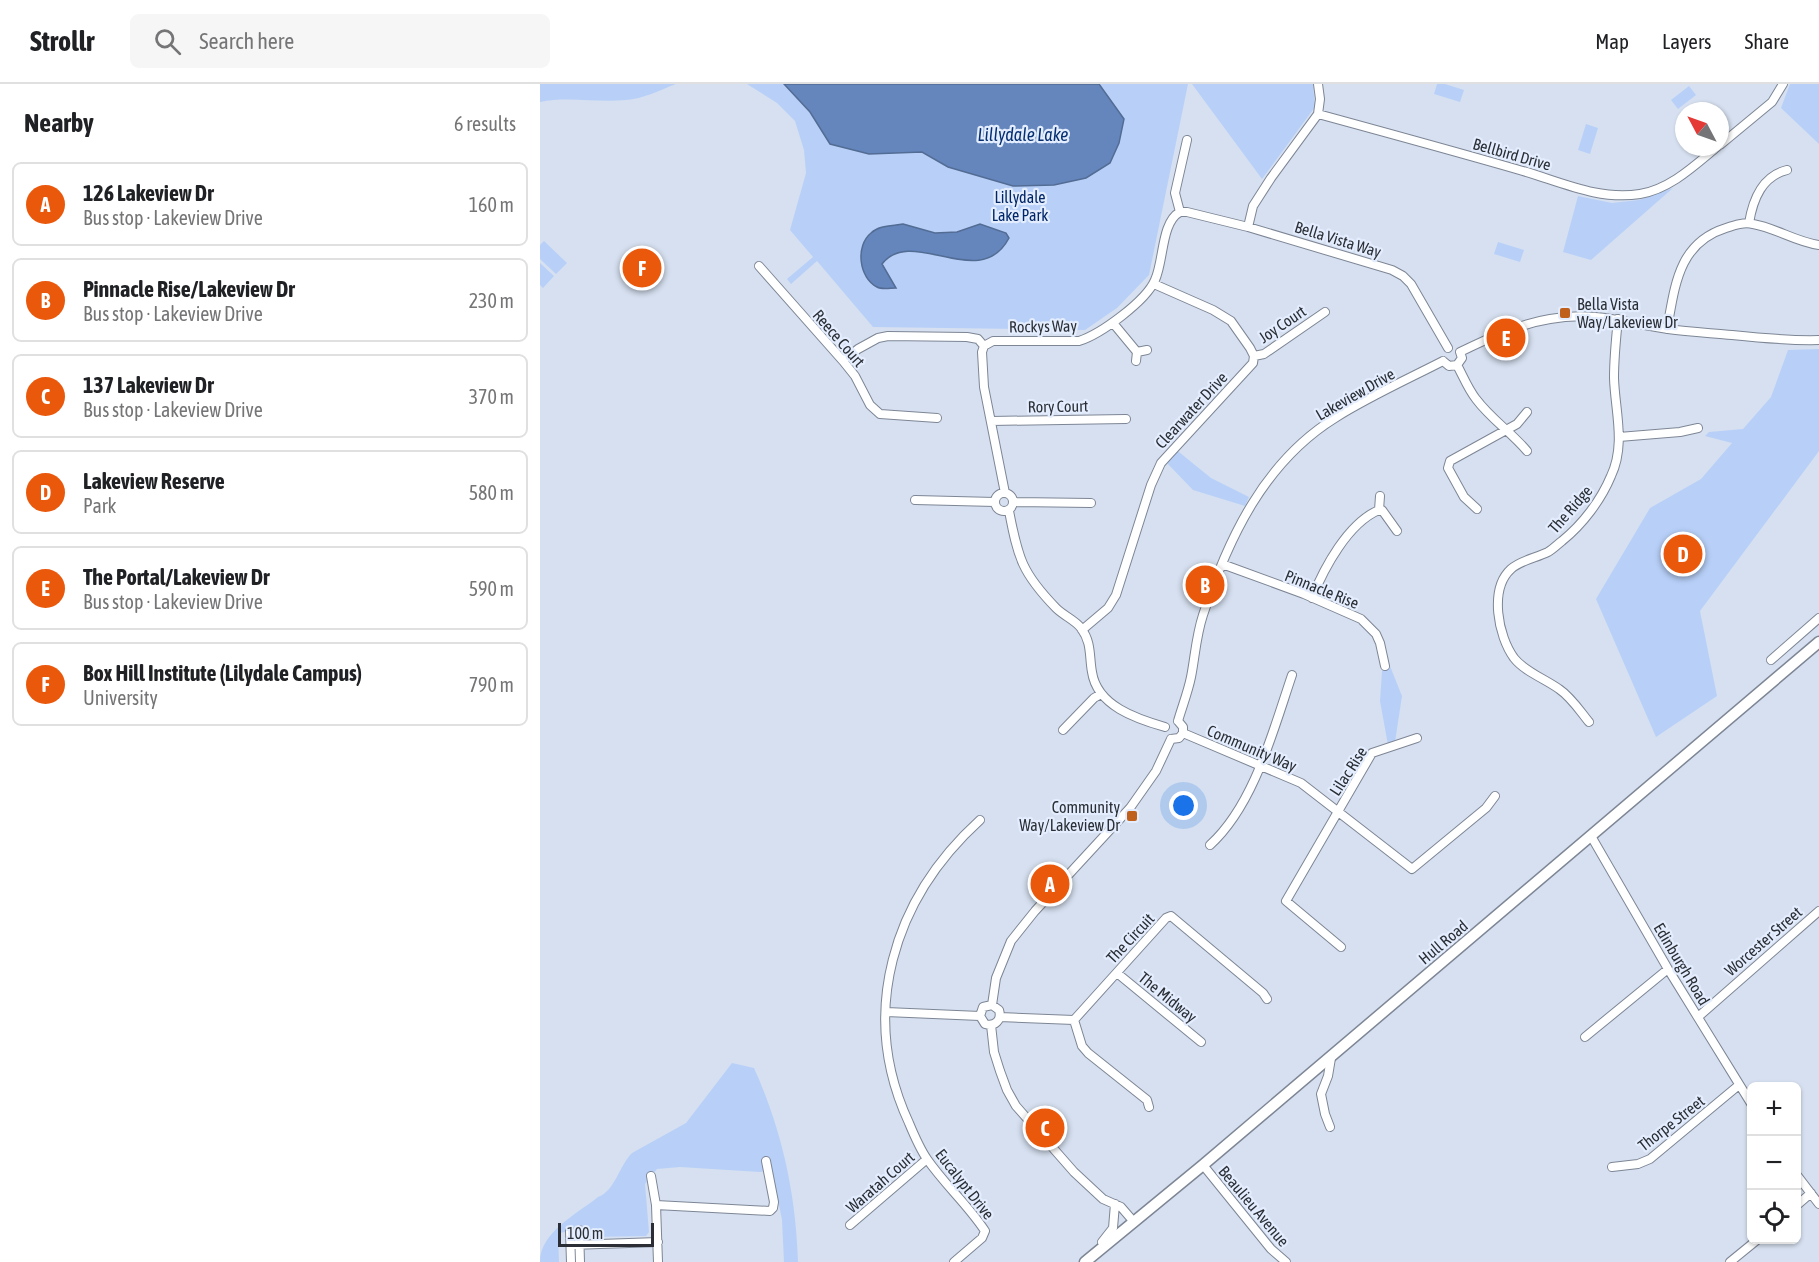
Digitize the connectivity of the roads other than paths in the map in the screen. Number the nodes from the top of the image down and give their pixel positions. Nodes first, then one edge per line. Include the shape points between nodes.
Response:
1 (1318, 84) edge
2 (1783, 84) edge
3 (1318, 114) junction
4 (1729, 138) edge
5 (1187, 140) dead end
6 (1706, 156) edge
7 (1787, 170) dead end
8 (1180, 212) junction
9 (1749, 223) junction
10 (1248, 226) junction
11 (1819, 245) edge
12 (759, 266) dead end
13 (1154, 284) junction
14 (1325, 312) dead end
15 (1618, 319) junction
16 (1113, 323) junction
17 (1667, 329) junction
18 (1819, 340) edge
19 (984, 346) junction
20 (1448, 348) junction
21 (1147, 350) dead end
22 (1137, 352) junction
23 (1460, 352) junction
24 (1254, 356) junction
25 (843, 361) junction
26 (1136, 361) dead end
27 (1443, 361) junction
28 (1457, 365) junction
29 (1527, 412) dead end
30 (937, 418) dead end
31 (1126, 419) dead end
32 (991, 421) junction
33 (1698, 428) dead end
34 (1505, 431) junction
35 (1619, 437) junction
36 (1527, 451) dead end
37 (1005, 493) junction
38 (1380, 496) dead end
39 (915, 500) dead end
40 (995, 502) junction
41 (1014, 502) junction
42 (1091, 503) dead end
43 (1477, 509) dead end
44 (1378, 510) junction
45 (1009, 511) junction
46 (1397, 531) dead end
47 (1222, 564) junction
48 (1312, 598) junction
49 (1819, 618) edge
50 (1083, 630) junction
51 (1818, 645) edge
52 (1771, 660) dead end
53 (1385, 666) dead end
54 (1292, 675) dead end
55 (1101, 694) junction
56 (1178, 721) junction
57 (1589, 722) dead end
58 (1166, 727) junction
59 (1063, 730) dead end
60 (1183, 733) junction
61 (1417, 738) dead end
62 (1171, 739) junction
63 (1260, 764) junction
64 (1495, 796) dead end
65 (1338, 812) junction
66 (980, 820) dead end
67 (1591, 836) junction
68 (1210, 845) dead end
69 (1819, 911) edge
70 (1341, 947) dead end
71 (1668, 969) junction
72 (1117, 973) junction
73 (1267, 999) dead end
74 (992, 1005) junction
75 (886, 1012) junction
76 (980, 1016) junction
77 (1000, 1017) junction
78 (1698, 1017) junction
79 (1074, 1020) junction
80 (991, 1025) junction
81 (1585, 1037) dead end
82 (1201, 1042) dead end
83 (1330, 1058) junction
84 (1739, 1085) junction
85 (1747, 1097) edge
86 (1149, 1107) dead end
87 (1330, 1127) dead end
88 (927, 1159) junction
89 (766, 1161) dead end
90 (1203, 1165) junction
91 (1612, 1167) dead end
92 (651, 1176) dead end
93 (1801, 1179) edge
94 (1811, 1193) junction
95 (1801, 1202) edge
96 (1114, 1204) junction
97 (1819, 1204) edge
98 (656, 1205) junction
99 (1134, 1222) junction
100 (850, 1225) dead end
101 (574, 1231) dead end
102 (658, 1242) junction
103 (1751, 1244) edge
104 (575, 1245) junction
105 (1087, 1260) edge
106 (571, 1262) edge
107 (580, 1262) edge
108 (658, 1262) edge
109 (954, 1262) edge
110 (1286, 1262) edge
111 (1730, 1262) edge

1 - 3 street
2 - 4 street, Bellbird Drive via 1772,102
3 - 6 street, Bellbird Drive via 1602,196 1622,197 1662,188
3 - 10 street via 1270,178 1253,206
5 - 8 street via 1175,193
7 - 9 street via 1777,172 1763,185
8 - 10 street, Bella Vista Way
8 - 13 street, Rockys Way via 1170,220
9 - 11 street
9 - 17 street via 1717,231 1691,251 1676,281
10 - 20 street, Bella Vista Way via 1403,276
12 - 25 street, Reece Court
13 - 16 street, Rockys Way
13 - 24 street via 1231,321
14 - 24 street, Joy Court via 1264,354
15 - 17 street
15 - 23 street via 1596,316 1527,324
15 - 35 street, The Ridge via 1614,376
16 - 19 street, Rockys Way via 1079,341 993,341
16 - 22 street
17 - 18 street
19 - 25 street, Rockys Way via 978,339 967,337 888,336 867,343
19 - 32 street via 982,376
20 - 23 street
20 - 27 street
21 - 22 street
22 - 26 street
23 - 28 street via 1462,358
24 - 50 street, Clearwater Drive via 1249,368 1161,463 1116,595 1108,608
25 - 30 street, Reece Court via 870,405 880,414
27 - 28 street via 1449,366
27 - 47 street, Lakeview Drive via 1335,418 1309,438 1255,499
28 - 34 street via 1474,397
29 - 34 street
31 - 32 street, Rory Court
32 - 37 street
33 - 35 street
34 - 36 street
34 - 43 street via 1450,462 1448,468 1464,498
35 - 57 street, The Ridge via 1612,475 1590,511 1548,552 1511,569 1498,591 1502,627 1515,659 1561,690
37 - 40 street via 996,497
37 - 41 street
38 - 44 street
39 - 40 street
40 - 45 street via 1002,512
41 - 42 street
41 - 45 street
44 - 46 street
44 - 48 street via 1356,526 1338,548
45 - 50 street via 1017,553 1026,572 1058,609
47 - 48 street, Pinnacle Rise
47 - 56 street, Lakeview Drive via 1198,631 1191,677
48 - 53 street, Pinnacle Rise via 1370,626 1380,643
49 - 52 street
50 - 55 street via 1090,644 1093,679
51 - 67 main road, Hull Road
54 - 63 street
55 - 58 street via 1138,719
55 - 59 street
56 - 58 street
56 - 60 street
58 - 62 street
60 - 62 street
60 - 63 street, Community Way
61 - 65 street, Lilac Rise via 1372,753
62 - 74 street via 1156,771 1130,808 1011,941 996,978
63 - 65 street, Community Way via 1301,783
63 - 68 street via 1243,806
64 - 65 street, Community Way via 1412,870
65 - 70 street, Lilac Rise via 1286,901
66 - 75 street, Eucalypt Drive via 935,867 915,902 891,964
67 - 71 street, Edinburgh Road
67 - 83 main road, Hull Road
69 - 78 street, Worcester Street
71 - 78 street, Edinburgh Road
71 - 81 street
72 - 73 street, The Circuit via 1171,916
72 - 79 street, The Circuit
72 - 82 street, The Midway
74 - 76 street via 983,1007
74 - 77 street via 998,1008
75 - 76 street
75 - 88 street, Eucalypt Drive via 885,1033 893,1080
76 - 80 street via 985,1024
77 - 79 street
77 - 80 street
78 - 84 street, Edinburgh Road
79 - 86 street via 1082,1046 1147,1100
80 - 96 street via 994,1052 1006,1090 1016,1106 1074,1173
83 - 87 street via 1321,1094
83 - 90 main road, Hull Road
84 - 85 street, Edinburgh Road
84 - 91 street, Thorpe Street via 1650,1159
88 - 100 street, Waratah Court
88 - 109 street, Eucalypt Drive via 985,1231
89 - 98 street via 774,1202 770,1211
90 - 99 main road, Hull Road
90 - 110 street, Beaulieu Avenue
92 - 98 street
93 - 94 street
94 - 95 street
94 - 97 street
96 - 99 street
96 - 105 street via 1112,1233
98 - 102 street
99 - 105 main road, Hull Road
101 - 104 street
102 - 104 street
102 - 108 street
103 - 111 street
104 - 106 street
104 - 107 street

